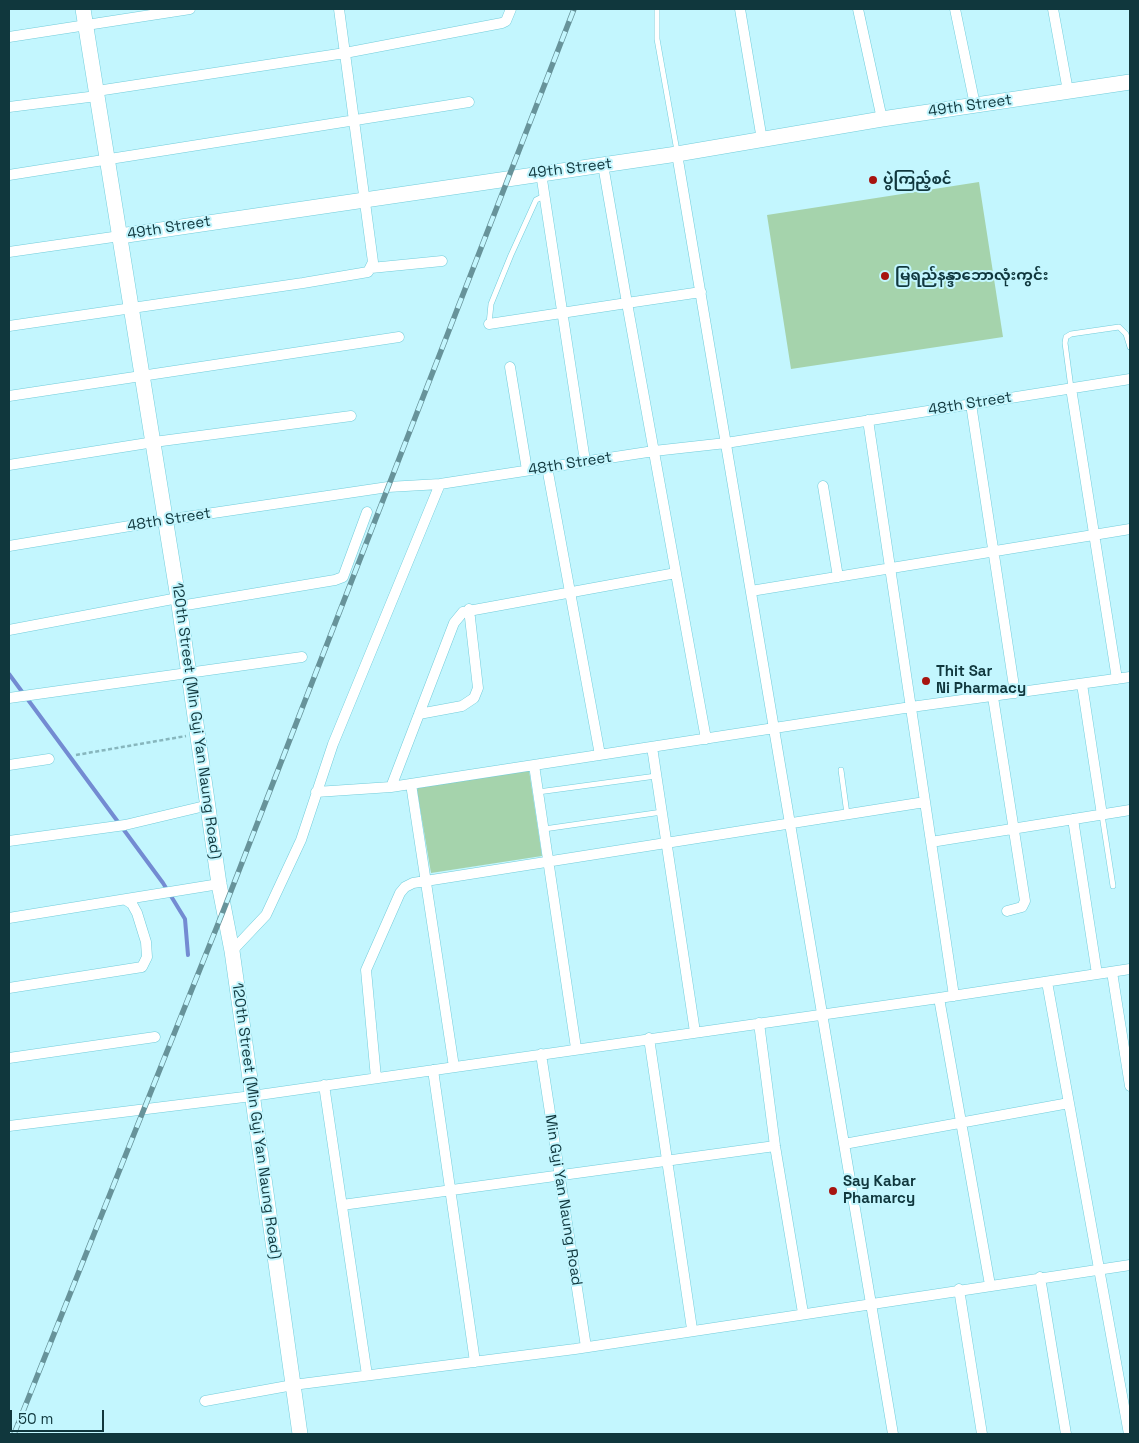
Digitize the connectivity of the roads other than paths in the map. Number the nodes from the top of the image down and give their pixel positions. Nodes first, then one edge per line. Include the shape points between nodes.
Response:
1 (83, 9) edge
2 (190, 9) edge
3 (339, 9) edge
4 (511, 9) edge
5 (657, 9) edge
6 (740, 9) edge
7 (858, 9) edge
8 (955, 9) edge
9 (1054, 9) edge
10 (86, 26) junction
11 (9, 37) edge
12 (345, 53) junction
13 (1130, 82) edge
14 (1068, 91) junction
15 (97, 93) junction
16 (469, 102) dead end
17 (975, 105) junction
18 (9, 107) edge
19 (882, 118) junction
20 (354, 121) junction
21 (762, 140) junction
22 (678, 154) junction
23 (108, 159) junction
24 (603, 165) junction
25 (541, 173) junction
26 (9, 175) edge
27 (545, 196) junction
28 (364, 199) junction
29 (120, 236) junction
30 (9, 252) edge
31 (442, 261) dead end
32 (372, 268) junction
33 (700, 292) junction
34 (627, 302) junction
35 (130, 308) junction
36 (562, 312) junction
37 (489, 324) joint
38 (9, 326) edge
39 (399, 337) dead end
40 (1130, 347) edge
41 (510, 367) dead end
42 (143, 375) junction
43 (1130, 379) edge
44 (1071, 388) junction
45 (9, 396) edge
46 (971, 404) junction
47 (351, 416) dead end
48 (868, 420) junction
49 (154, 442) junction
50 (726, 443) junction
51 (654, 451) junction
52 (585, 461) junction
53 (9, 465) edge
54 (547, 467) junction
55 (527, 470) junction
56 (440, 484) junction
57 (823, 486) dead end
58 (367, 512) dead end
59 (166, 520) junction
60 (1130, 529) edge
61 (1095, 534) junction
62 (9, 546) edge
63 (993, 551) junction
64 (890, 568) junction
65 (676, 573) junction
66 (838, 577) junction
67 (751, 591) junction
68 (569, 592) junction
69 (179, 602) junction
70 (469, 609) junction
71 (9, 630) edge
72 (302, 657) dead end
73 (189, 671) junction
74 (1130, 678) edge
75 (1117, 679) junction
76 (1082, 684) junction
77 (1015, 693) junction
78 (993, 696) junction
79 (12, 697) edge
80 (911, 707) junction
81 (419, 714) junction
82 (774, 727) junction
83 (706, 738) junction
84 (652, 747) junction
85 (600, 755) junction
86 (50, 759) dead end
87 (9, 765) edge
88 (534, 765) junction
89 (841, 770) dead end
90 (656, 776) junction
91 (411, 784) junction
92 (391, 787) junction
93 (316, 792) junction
94 (538, 792) junction
95 (925, 802) junction
96 (209, 805) junction
97 (1130, 810) edge
98 (662, 812) junction
99 (847, 814) junction
100 (1102, 815) junction
101 (1073, 819) junction
102 (790, 824) junction
103 (544, 830) junction
104 (1015, 830) junction
105 (9, 841) edge
106 (931, 842) junction
107 (667, 843) junction
108 (548, 862) junction
109 (426, 882) junction
110 (219, 884) junction
111 (1113, 886) dead end
112 (126, 900) junction
113 (1007, 911) dead end
114 (9, 918) edge
115 (232, 951) junction
116 (1130, 969) edge
117 (1112, 972) junction
118 (1097, 974) junction
119 (1048, 982) junction
120 (9, 988) edge
121 (954, 996) junction
122 (940, 998) junction
123 (822, 1014) junction
124 (759, 1023) junction
125 (695, 1032) junction
126 (155, 1037) dead end
127 (649, 1038) junction
128 (576, 1048) junction
129 (541, 1054) junction
130 (9, 1058) edge
131 (454, 1066) junction
132 (433, 1070) junction
133 (376, 1078) junction
134 (324, 1085) junction
135 (1130, 1086) edge
136 (252, 1096) junction
137 (1069, 1103) junction
138 (961, 1123) junction
139 (9, 1126) edge
140 (844, 1144) junction
141 (775, 1146) junction
142 (668, 1161) junction
143 (560, 1176) junction
144 (450, 1190) junction
145 (342, 1205) junction
146 (1130, 1265) edge
147 (1098, 1270) junction
148 (1040, 1277) junction
149 (990, 1285) junction
150 (959, 1289) junction
151 (871, 1302) junction
152 (803, 1313) junction
153 (692, 1329) junction
154 (586, 1347) junction
155 (475, 1362) junction
156 (367, 1375) junction
157 (293, 1385) junction
158 (205, 1401) dead end
159 (300, 1434) edge
160 (893, 1434) edge
161 (982, 1434) edge
162 (1066, 1434) edge
163 (1129, 1434) edge

1 - 10 main road, 120th Street (Min Gyi Yan Naung Road)
2 - 10 street
3 - 12 street
4 - 12 street via 502,23
5 - 22 lane via 657,39
6 - 21 street
7 - 19 street
8 - 17 street
9 - 14 street
10 - 11 street
10 - 15 main road, 120th Street (Min Gyi Yan Naung Road)
12 - 15 street
12 - 20 street
13 - 14 main road, 49th Street
14 - 17 main road, 49th Street
15 - 18 street
15 - 23 main road, 120th Street (Min Gyi Yan Naung Road)
16 - 20 street
17 - 19 main road, 49th Street
19 - 21 main road, 49th Street
20 - 23 street
20 - 28 street
21 - 22 main road, 49th Street
22 - 24 main road, 49th Street
22 - 33 street
23 - 26 street
23 - 29 main road, 120th Street (Min Gyi Yan Naung Road)
24 - 25 main road, 49th Street
24 - 34 street
25 - 27 street
25 - 28 main road, 49th Street
27 - 36 street
27 - 37 lane via 536,200 511,254 491,304
28 - 29 main road, 49th Street
28 - 32 street
29 - 30 street, 49th Street
29 - 35 main road, 120th Street (Min Gyi Yan Naung Road)
31 - 32 street
32 - 35 street via 360,275
33 - 34 street
33 - 50 street
34 - 36 street
34 - 51 street
35 - 38 street
35 - 42 main road, 120th Street (Min Gyi Yan Naung Road)
36 - 37 street
36 - 52 street
39 - 42 street
40 - 44 lane via 1126,334 1119,328 1066,337
41 - 55 street
42 - 45 street
42 - 49 main road, 120th Street (Min Gyi Yan Naung Road)
43 - 44 street, 48th Street
44 - 46 street, 48th Street
44 - 61 street
46 - 48 street, 48th Street
46 - 63 street
47 - 49 street
48 - 50 street, 48th Street
48 - 64 street
49 - 53 street
49 - 59 main road, 120th Street (Min Gyi Yan Naung Road)
50 - 51 street, 48th Street
50 - 67 street
51 - 52 street, 48th Street
51 - 65 street
52 - 54 street, 48th Street
54 - 55 street, 48th Street
54 - 68 street
55 - 56 street, 48th Street
56 - 59 street, 48th Street via 388,487
56 - 93 street via 338,730
57 - 66 street
58 - 69 street via 343,577
59 - 62 street, 48th Street
59 - 69 main road, 120th Street (Min Gyi Yan Naung Road)
60 - 61 street
61 - 63 street
61 - 75 street
63 - 64 street
63 - 77 street
64 - 66 street
64 - 80 street
65 - 68 street
65 - 83 street
66 - 67 street
67 - 82 street
68 - 70 street
68 - 85 street
69 - 71 street
69 - 73 main road, 120th Street (Min Gyi Yan Naung Road)
70 - 81 street via 454,623
70 - 81 street via 478,688 474,698 462,706
72 - 73 street
73 - 79 street
73 - 96 main road, 120th Street (Min Gyi Yan Naung Road)
74 - 75 street
75 - 76 street
76 - 77 street
76 - 100 street
77 - 78 street
78 - 80 street
78 - 104 street
80 - 82 street
80 - 95 street
81 - 92 street
82 - 83 street
82 - 102 street
83 - 84 street
84 - 85 street
84 - 90 street
85 - 88 street
86 - 87 street
88 - 91 street
88 - 94 street
89 - 99 lane
90 - 94 lane
90 - 98 street
91 - 92 street
91 - 109 street
92 - 93 street
93 - 115 street via 301,840 266,915
94 - 103 street
95 - 99 street
95 - 106 street
96 - 105 street via 125,825
96 - 110 main road, 120th Street (Min Gyi Yan Naung Road)
97 - 100 street
98 - 103 lane
98 - 107 street
99 - 102 street
100 - 101 street
100 - 111 lane
101 - 104 street
101 - 118 street
102 - 107 street
102 - 123 street
103 - 108 street
104 - 106 street
104 - 113 street via 1025,901 1022,907
106 - 121 street
107 - 108 street
107 - 125 street
108 - 109 street
108 - 128 street
109 - 131 street
109 - 133 street via 413,883 400,893 367,965
110 - 112 street
110 - 115 main road, 120th Street (Min Gyi Yan Naung Road)
112 - 114 street
112 - 120 street via 135,909 146,942 142,967
115 - 136 main road, 120th Street (Min Gyi Yan Naung Road)
116 - 117 street
117 - 118 street
117 - 135 street
118 - 119 street
119 - 121 street
119 - 137 street
121 - 122 street
122 - 123 street
122 - 138 street
123 - 124 street
123 - 140 street
124 - 125 street
124 - 141 street
125 - 127 street
126 - 130 street
127 - 128 street
127 - 142 street
128 - 129 street
129 - 131 street
129 - 143 street, Min Gyi Yan Naung Road
131 - 132 street
132 - 133 street
132 - 144 street
133 - 134 street
134 - 136 street
134 - 145 street
136 - 139 street
136 - 157 main road, 120th Street (Min Gyi Yan Naung Road)
137 - 138 street
137 - 147 street
138 - 140 street
138 - 149 street
140 - 151 street
141 - 142 street
141 - 152 street
142 - 143 street
142 - 153 street
143 - 144 street
143 - 154 street, Min Gyi Yan Naung Road
144 - 145 street
144 - 155 street
145 - 156 street
146 - 147 street
147 - 148 street
147 - 163 street
148 - 149 street
148 - 162 street
149 - 150 street
150 - 151 street
150 - 161 street
151 - 152 street
151 - 160 street
152 - 153 street
153 - 154 street
154 - 155 street
155 - 156 street
156 - 157 street
157 - 158 street
157 - 159 main road, 120th Street (Min Gyi Yan Naung Road)

